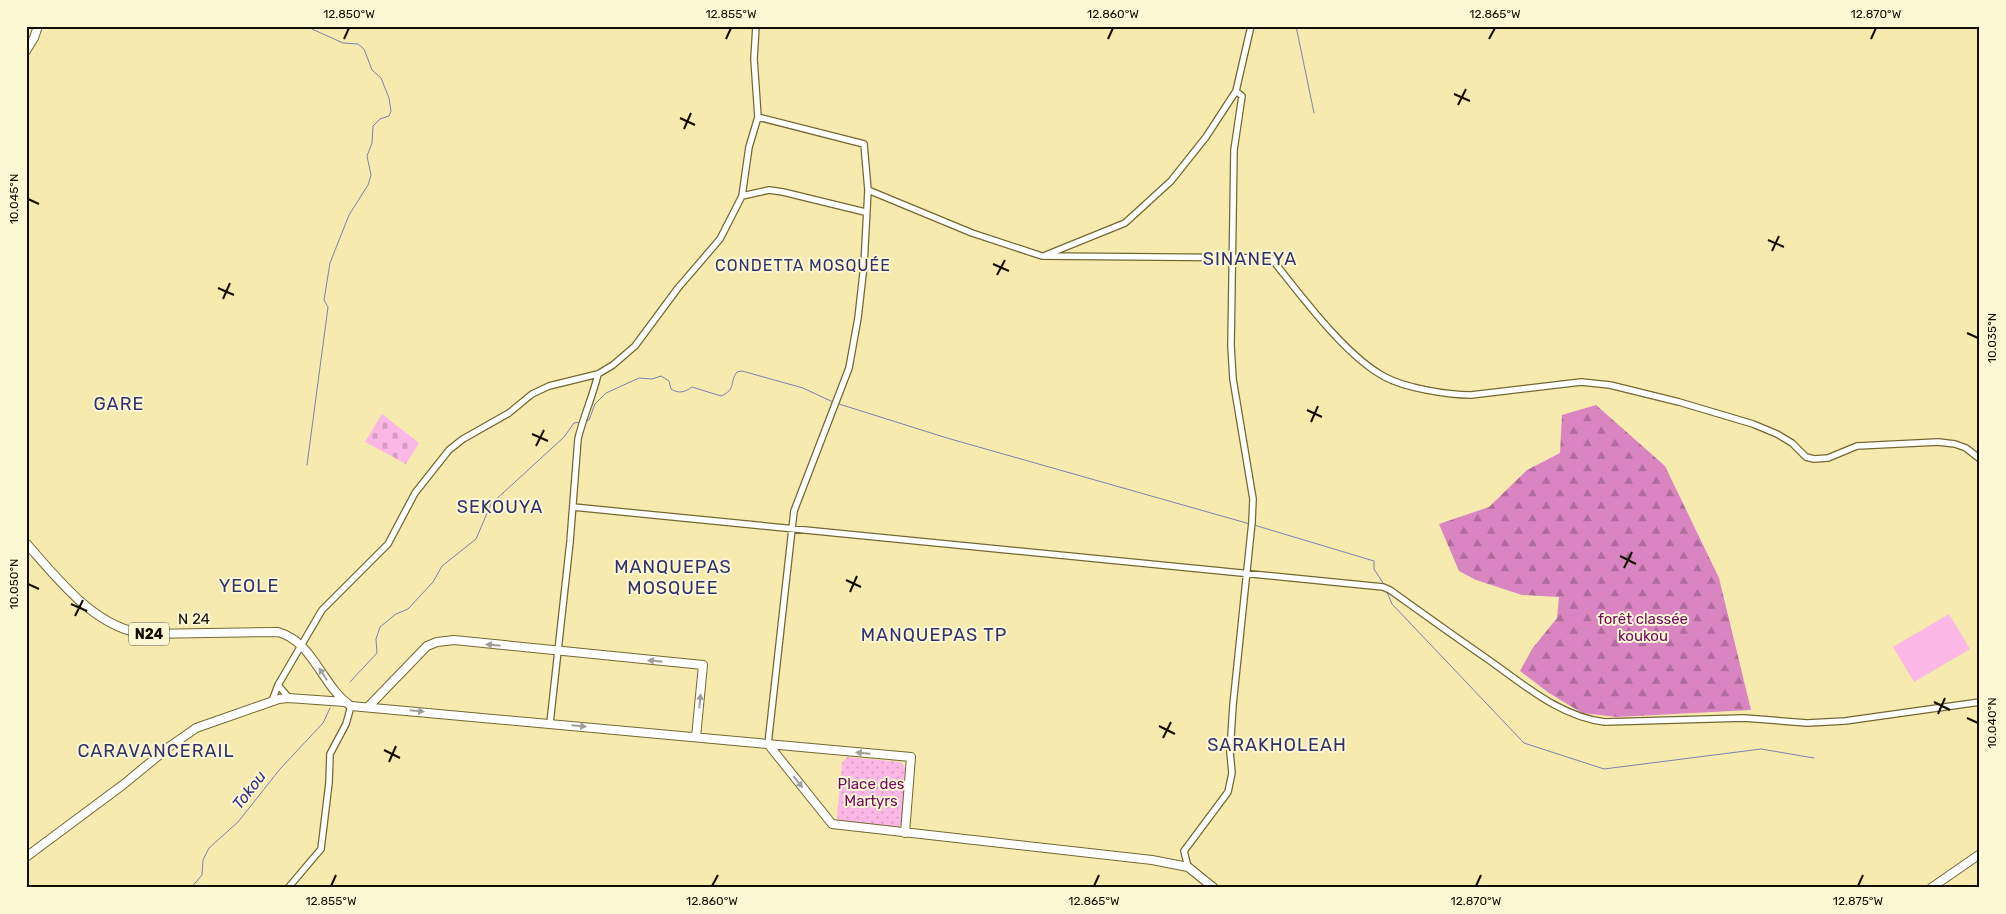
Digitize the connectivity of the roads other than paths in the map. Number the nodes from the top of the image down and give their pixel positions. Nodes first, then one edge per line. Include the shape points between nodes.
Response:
1 (38, 26) edge
2 (756, 26) edge
3 (1251, 26) edge
4 (26, 51) edge
5 (1236, 91) junction
6 (758, 116) junction
7 (868, 190) junction
8 (742, 196) junction
9 (865, 212) junction
10 (1042, 256) junction
11 (1233, 258) junction
12 (598, 374) junction
13 (1980, 459) edge
14 (573, 507) junction
15 (791, 528) junction
16 (26, 543) edge
17 (1245, 573) junction
18 (301, 647) junction
19 (557, 651) junction
20 (278, 685) junction
21 (289, 698) junction
22 (275, 700) junction
23 (1980, 702) edge
24 (348, 704) junction
25 (369, 706) junction
26 (550, 723) junction
27 (696, 737) junction
28 (768, 744) junction
29 (904, 833) junction
30 (1980, 854) edge
31 (26, 857) edge
32 (1188, 867) junction
33 (288, 888) edge
34 (1214, 888) edge
35 (1931, 888) edge

1 - 4 main road
2 - 6 street via 754,59
3 - 5 street
5 - 10 street via 1172,180 1125,223
5 - 11 street via 1242,96 1234,150
6 - 7 street via 864,144
6 - 8 street via 749,147
7 - 9 street
7 - 10 street via 972,233
8 - 9 street via 769,190
8 - 12 street via 720,239 635,346
9 - 15 street via 864,265 849,368 800,494
10 - 11 street
11 - 13 street via 1271,258 1353,353 1370,368 1396,382 1453,395 1581,382 1610,385 1753,424 1777,434 1806,457 1814,459 1828,458 1857,446 1938,442 1966,448
11 - 17 street via 1233,379 1253,499
12 - 14 street via 578,439
12 - 18 street via 549,386 532,394 509,413 449,450 415,493 388,544 322,610
14 - 15 street
14 - 19 street
15 - 17 street
15 - 28 street
16 - 18 main road, N 24 / N24 via 91,611 118,628 147,634 278,632 292,637
17 - 23 street via 1383,587 1532,691 1572,714 1590,720 1744,718 1807,723 1845,721
17 - 32 street via 1233,705 1232,773 1228,792 1184,851
18 - 20 street
24 -> 18 main road, N24
19 -> 25 main road via 454,640 438,642 427,646
19 - 26 street
27 -> 19 main road via 703,665
20 - 21 street
20 - 22 street
21 - 22 main road
21 - 24 main road
22 - 31 main road via 196,728
24 - 25 main road
24 - 33 street via 346,724 330,754 321,849
25 -> 26 main road
26 -> 27 main road
27 - 28 main road
28 -> 29 main road via 832,824
29 -> 28 main road via 911,758
29 - 32 main road via 1152,860
30 - 35 main road
32 - 34 main road

